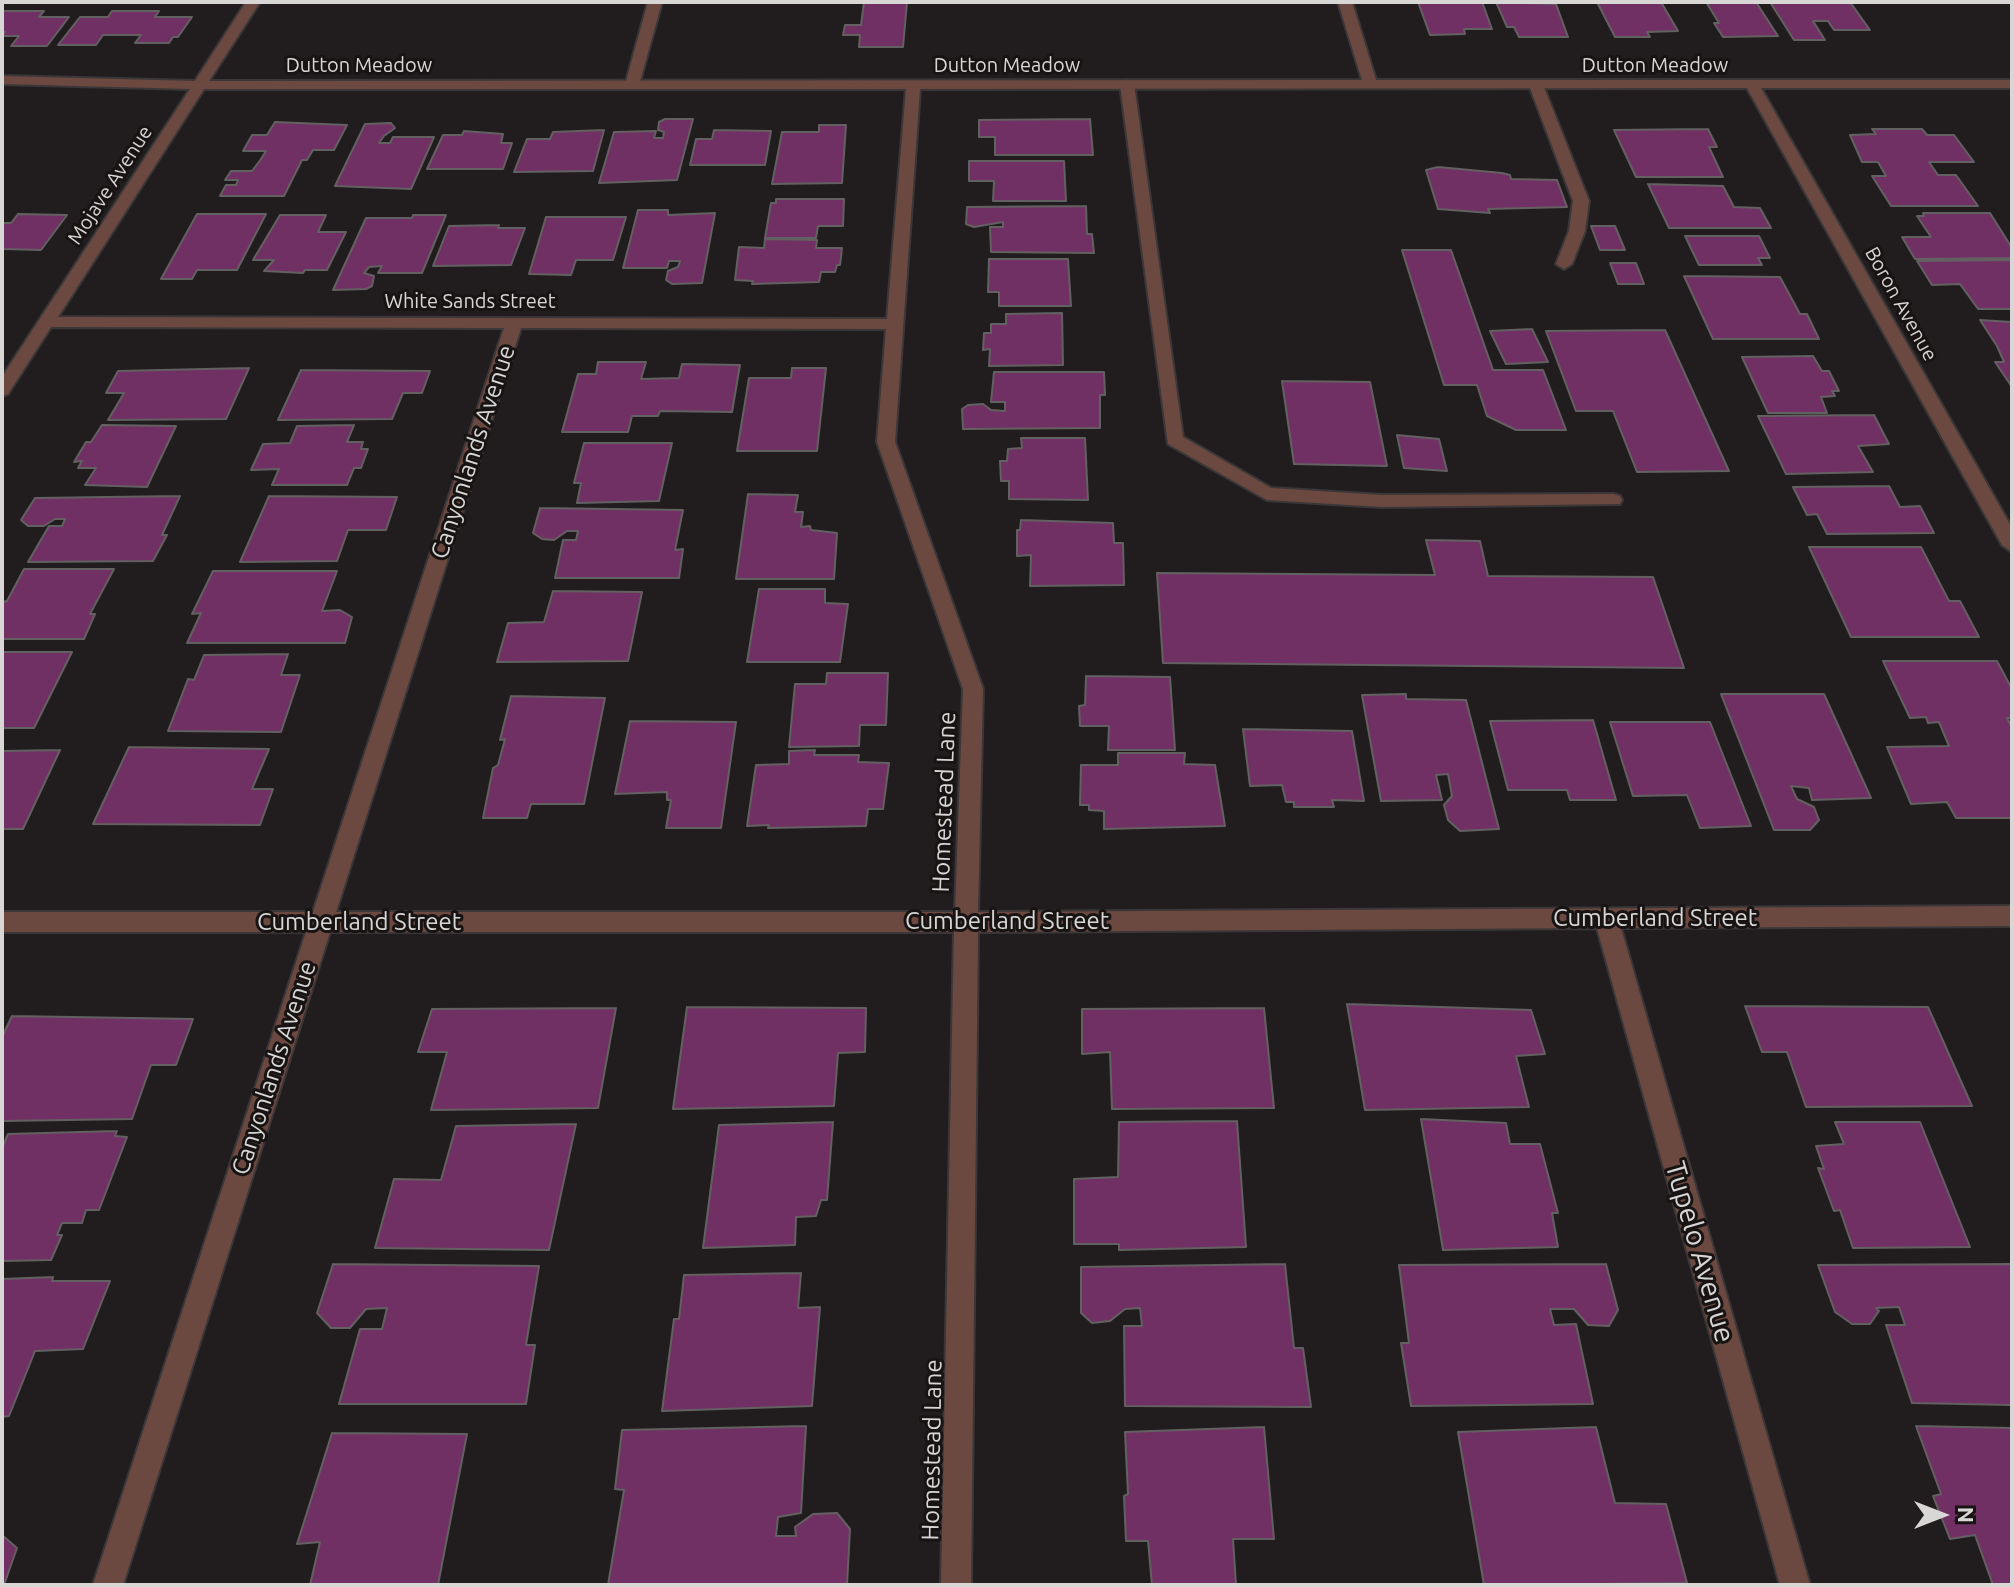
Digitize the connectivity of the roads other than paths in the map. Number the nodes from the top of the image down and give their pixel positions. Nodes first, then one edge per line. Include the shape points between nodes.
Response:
1 (253, 2) edge
2 (655, 2) edge
3 (1345, 2) edge
4 (2, 80) edge
5 (1127, 84) junction
6 (1370, 84) junction
7 (2012, 84) edge
8 (200, 85) junction
9 (632, 85) junction
10 (913, 85) junction
11 (1536, 85) junction
12 (1752, 85) junction
13 (1564, 264) dead end
14 (44, 322) junction
15 (514, 323) junction
16 (895, 324) junction
17 (2, 390) edge
18 (1613, 500) dead end
19 (2012, 545) edge
20 (2012, 916) edge
21 (1606, 918) junction
22 (2, 922) edge
23 (321, 922) junction
24 (966, 922) junction
25 (108, 1585) edge
26 (956, 1585) edge
27 (1795, 1585) edge

1 - 8 street, Mojave Avenue
2 - 9 street
3 - 6 street
4 - 8 street, Dutton Meadow
5 - 6 street, Dutton Meadow
5 - 10 street, Dutton Meadow
5 - 18 street via 1174,440 1267,494 1382,501
6 - 11 street, Dutton Meadow
7 - 12 street, Dutton Meadow
8 - 9 street, Dutton Meadow
8 - 14 street, Mojave Avenue
9 - 10 street, Dutton Meadow
10 - 16 street, Homestead Lane
11 - 12 street, Dutton Meadow
11 - 13 street via 1581,201
12 - 19 street, Boron Avenue
14 - 15 street, White Sands Street
14 - 17 street, Mojave Avenue
15 - 16 street, White Sands Street
15 - 23 street, Canyonlands Avenue
16 - 24 street, Homestead Lane via 886,442 973,689
20 - 21 street, Cumberland Street
21 - 24 street, Cumberland Street
21 - 27 street, Tupelo Avenue
22 - 23 street, Cumberland Street
23 - 24 street, Cumberland Street
23 - 25 street, Canyonlands Avenue
24 - 26 street, Homestead Lane

